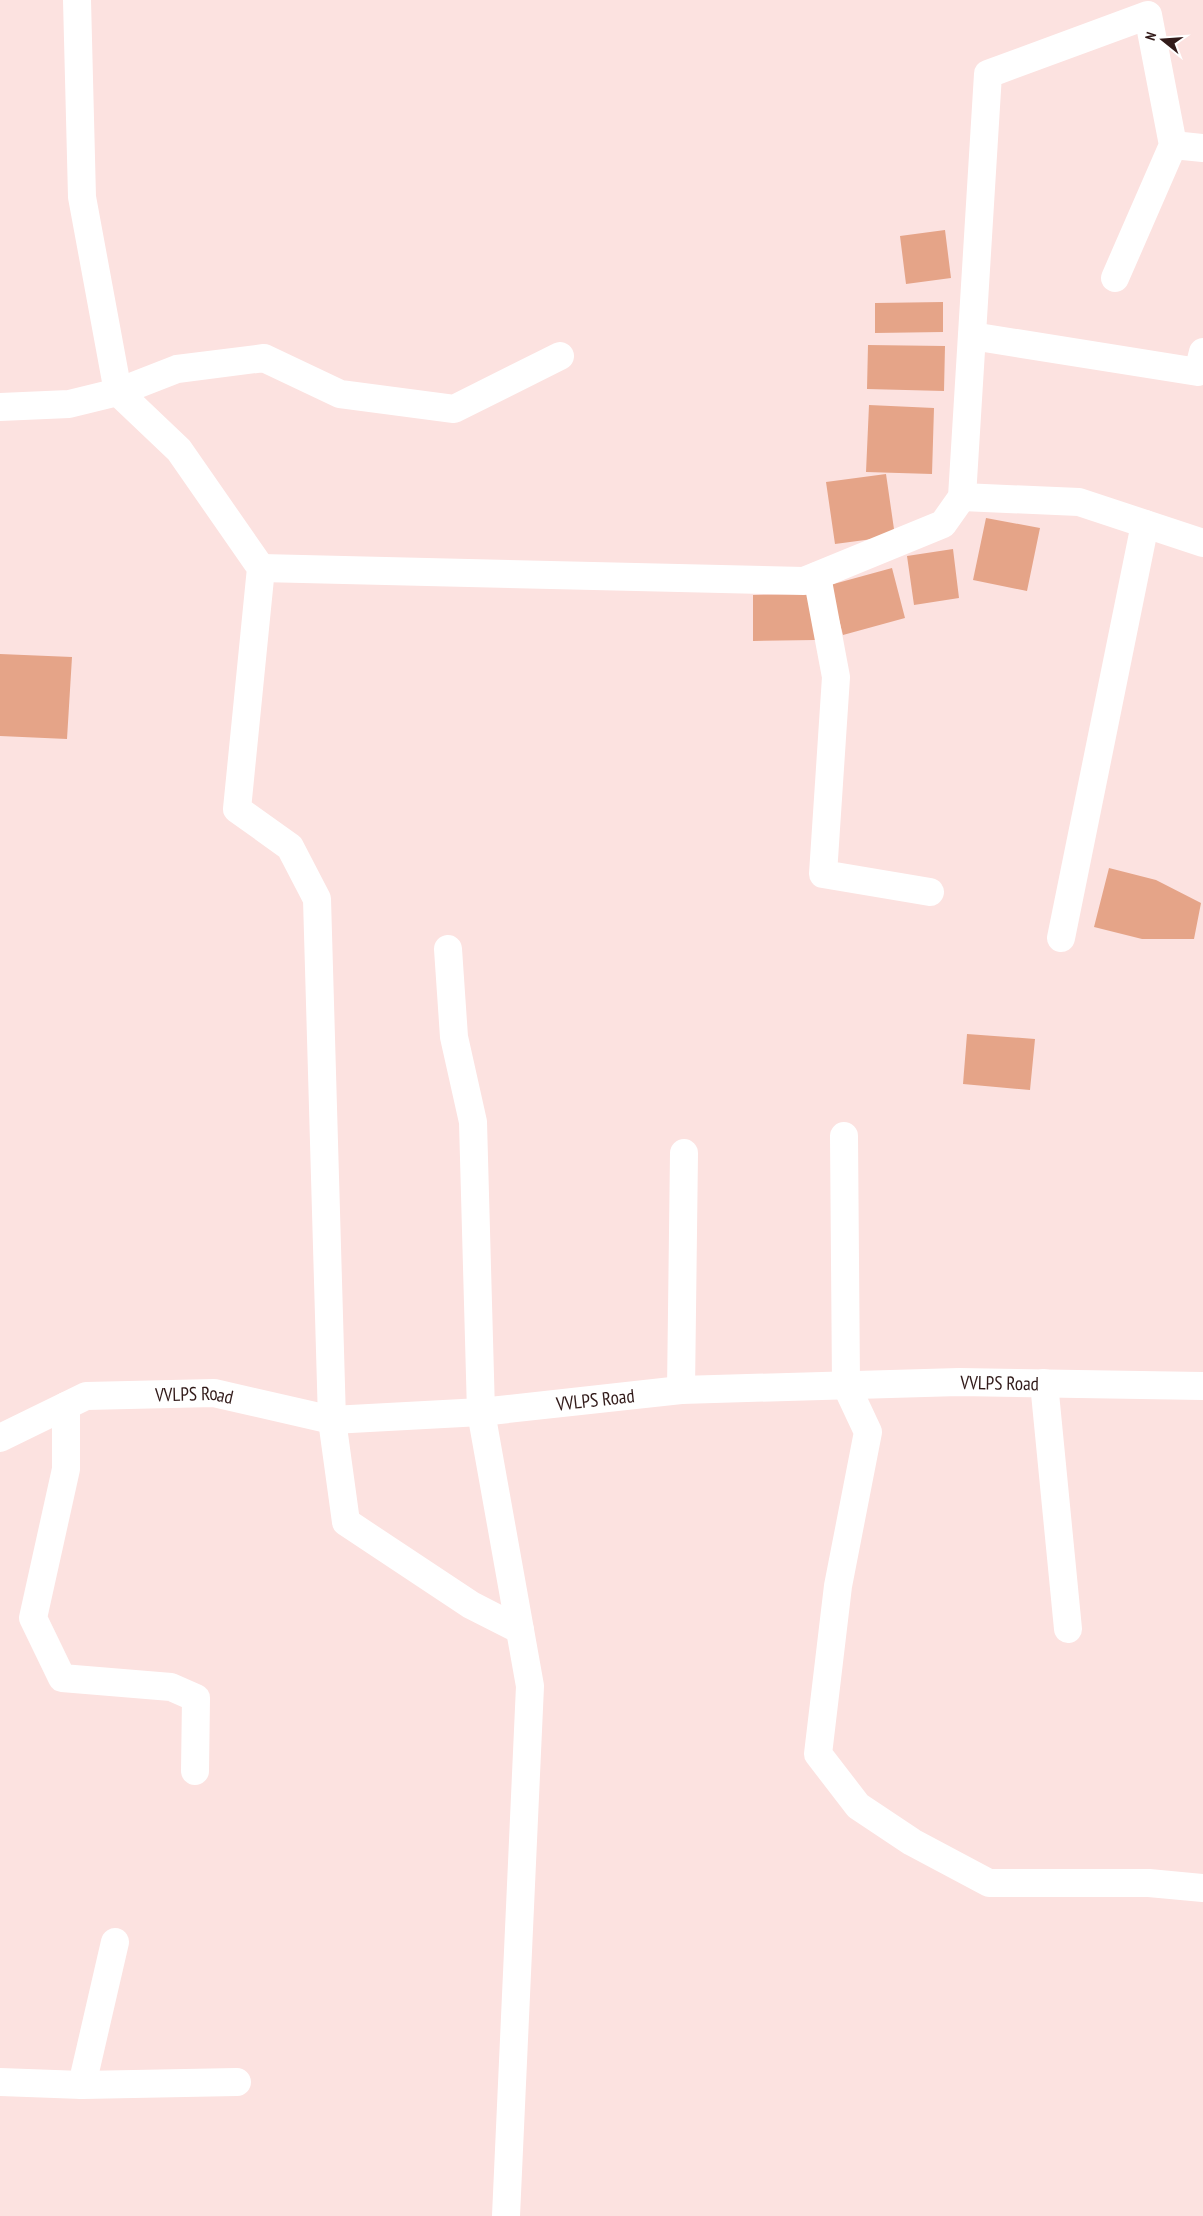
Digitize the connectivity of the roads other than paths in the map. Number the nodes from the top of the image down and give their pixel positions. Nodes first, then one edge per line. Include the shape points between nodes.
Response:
1 (77, 0) edge
2 (1173, 145) junction
3 (1203, 148) edge
4 (1115, 278) dead end
5 (972, 336) junction
6 (1203, 352) edge
7 (560, 356) dead end
8 (118, 392) junction
9 (0, 407) edge
10 (962, 497) junction
11 (1145, 524) junction
12 (1203, 543) edge
13 (261, 568) junction
14 (817, 576) junction
15 (930, 892) dead end
16 (1061, 938) dead end
17 (448, 949) dead end
18 (844, 1136) dead end
19 (684, 1153) dead end
20 (1044, 1383) junction
21 (846, 1385) junction
22 (1203, 1386) edge
23 (681, 1390) junction
24 (66, 1406) junction
25 (481, 1412) junction
26 (332, 1420) junction
27 (0, 1438) edge
28 (1068, 1629) dead end
29 (520, 1630) junction
30 (195, 1770) dead end
31 (1203, 1888) edge
32 (115, 1942) dead end
33 (0, 2082) edge
34 (237, 2082) dead end
35 (82, 2085) junction
36 (506, 2216) edge

1 - 8 street via 82,197
2 - 3 street
2 - 4 street
2 - 5 street via 1148,15 988,74
5 - 6 street via 1198,372
5 - 10 street
7 - 8 street via 454,409 340,394 264,358 177,369
8 - 9 street via 69,404
8 - 13 street via 179,450
10 - 11 street via 1079,502
10 - 14 street via 943,524
11 - 12 street
11 - 16 street
13 - 14 street via 804,582
13 - 26 street via 237,809 290,847 317,898
14 - 15 street via 836,677 823,874
17 - 25 street via 454,1037 474,1122
18 - 21 street
19 - 23 street
20 - 21 street, VVLPS Road
20 - 22 street, VVLPS Road
20 - 28 street
21 - 23 street, VVLPS Road
21 - 31 street via 868,1432 838,1586 818,1754 858,1806 912,1842 989,1883 1149,1883
23 - 25 street, VVLPS Road
24 - 26 street, VVLPS Road via 86,1396 214,1393
24 - 27 street, VVLPS Road
24 - 30 street via 66,1469 33,1618 62,1678 172,1688 196,1698
25 - 26 street, VVLPS Road
25 - 29 street
26 - 29 street via 346,1522 471,1605
29 - 36 street via 530,1686
32 - 35 street
33 - 35 street
34 - 35 street

